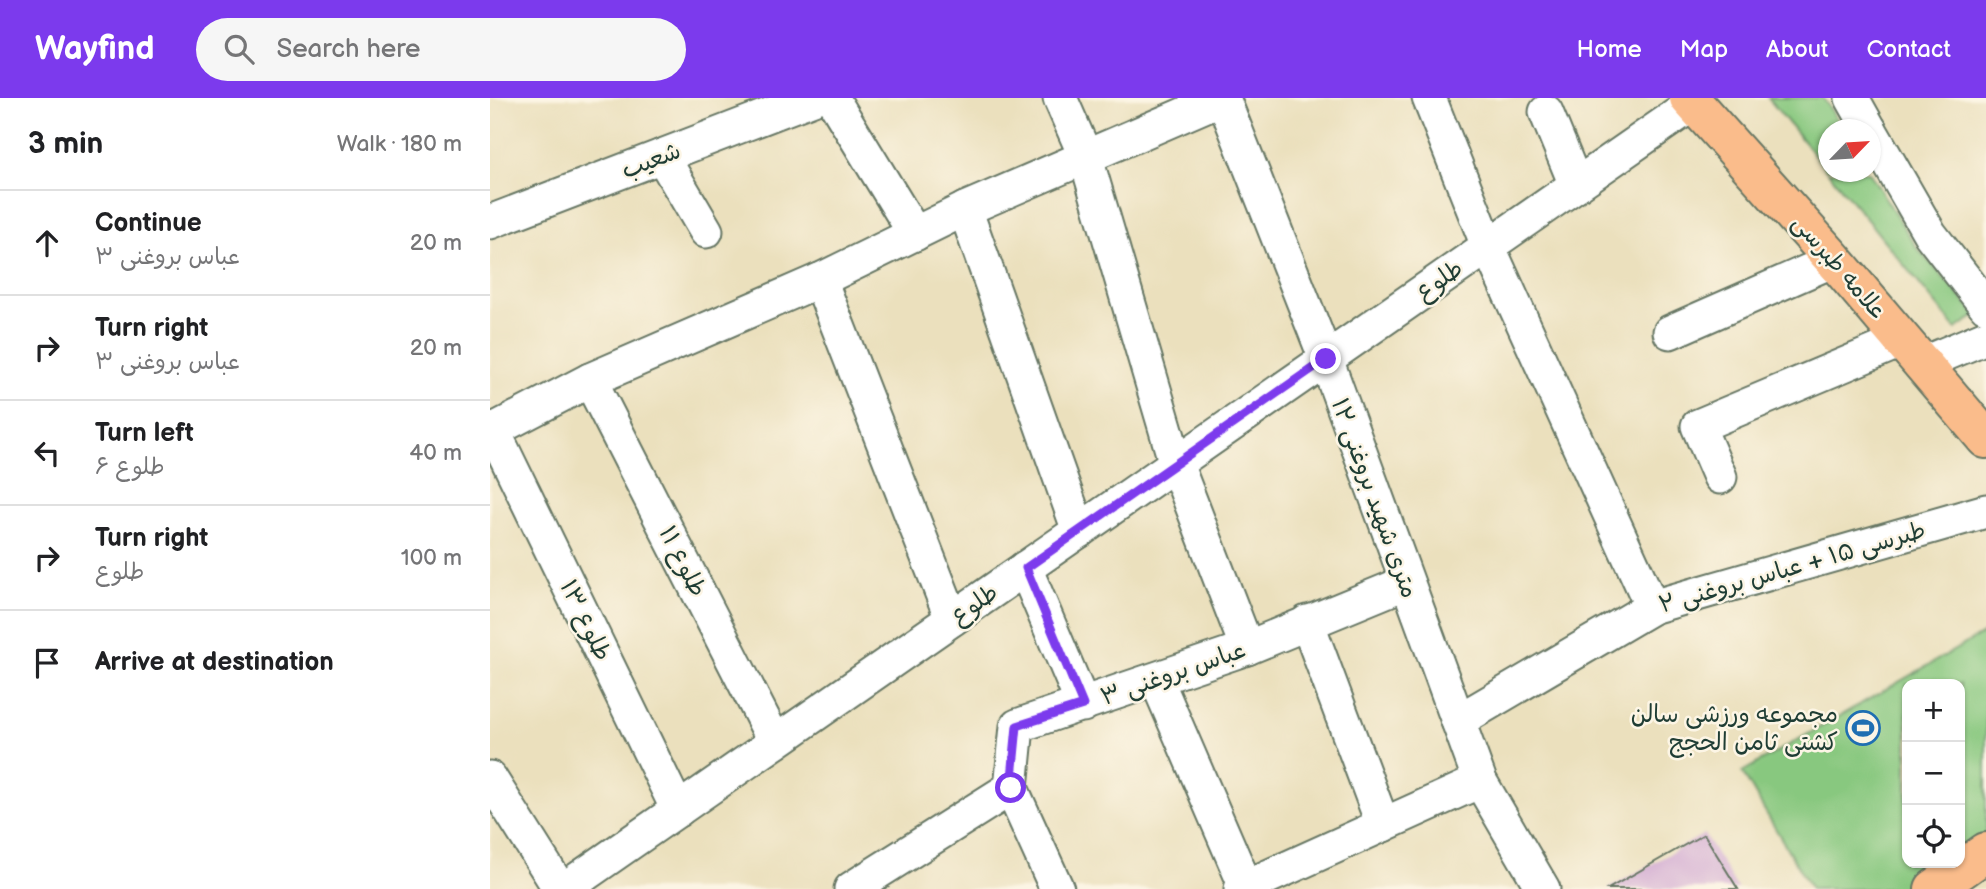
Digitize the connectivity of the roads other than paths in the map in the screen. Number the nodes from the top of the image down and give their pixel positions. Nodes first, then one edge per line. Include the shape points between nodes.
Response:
1 (813, 98) edge
2 (832, 98) edge
3 (1060, 98) edge
4 (1223, 98) edge
5 (1429, 98) edge
6 (1852, 98) edge
7 (1691, 101) edge
8 (1546, 112) dead end
9 (1864, 119) edge
10 (1881, 149) edge
11 (1085, 155) junction
12 (662, 156) junction
13 (1576, 185) junction
14 (965, 209) junction
15 (494, 211) edge
16 (706, 231) dead end
17 (915, 234) junction
18 (1488, 246) junction
19 (1834, 260) junction
20 (820, 280) junction
21 (1986, 306) edge
22 (1670, 332) dead end
23 (1986, 337) edge
24 (1914, 352) junction
25 (1326, 359) junction
26 (590, 380) junction
27 (492, 431) edge
28 (1986, 439) edge
29 (1176, 464) junction
30 (1720, 477) dead end
31 (1986, 511) edge
32 (1079, 531) junction
33 (1026, 568) junction
34 (1405, 583) junction
35 (1652, 607) junction
36 (952, 619) junction
37 (1307, 622) junction
38 (1247, 648) junction
39 (1157, 681) junction
40 (1083, 705) junction
41 (1458, 721) junction
42 (775, 742) junction
43 (490, 778) edge
44 (1480, 781) junction
45 (1011, 788) junction
46 (678, 810) junction
47 (1383, 825) junction
48 (1986, 852) edge
49 (1295, 878) edge
50 (1243, 888) edge
51 (562, 889) edge
52 (851, 889) edge
53 (1057, 889) edge
54 (1544, 889) edge
55 (1934, 889) edge

1 - 12 street, شعیب
2 - 17 street
3 - 11 street
4 - 11 street
4 - 25 street, ۱۲ متری شهید بروغنی
5 - 18 street
6 - 9 street
7 - 13 street, طلوع
7 - 19 main road, علامه طبرسی
8 - 13 street
10 - 21 street via 1930,234
11 - 14 street
11 - 29 street
12 - 15 street, شعیب
12 - 16 street
13 - 18 street, طلوع
14 - 17 street
14 - 32 street
17 - 20 street
18 - 25 street, طلوع
18 - 35 street
19 - 22 street
19 - 24 main road, علامه طبرسی
20 - 26 street
20 - 36 street
23 - 24 street
24 - 28 main road, علامه طبرسی
24 - 30 street via 1698,426
25 - 29 street, طلوع
25 - 34 street, ۱۲ متری شهید بروغنی
26 - 27 street
26 - 42 street, طلوع ۱۱
27 - 46 street, طلوع ۱۳
29 - 32 street, طلوع
29 - 38 street
31 - 35 street, طبرسی ۱۵ + عباس بروغنی ۲
32 - 33 street, طلوع
33 - 36 street, طلوع
33 - 40 street
34 - 37 street, عباس بروغنی ۳
34 - 41 street, ۱۲ متری شهید بروغنی
35 - 41 street, طبرسی ۱۵ + عباس بروغنی ۲
36 - 42 street, طلوع
37 - 38 street, عباس بروغنی ۳
37 - 47 street
38 - 39 street, عباس بروغنی ۳
39 - 40 street, عباس بروغنی ۳
39 - 50 street
40 - 45 street, عباس بروغنی ۳ via 1017,726
41 - 44 street, ۱۲ متری شهید بروغنی
42 - 46 street, طلوع
43 - 51 street
44 - 47 street
44 - 54 street, ۱۲ متری شهید بروغنی
45 - 52 street
45 - 53 street
46 - 51 street, طلوع
47 - 49 street
48 - 55 main road
49 - 50 street

